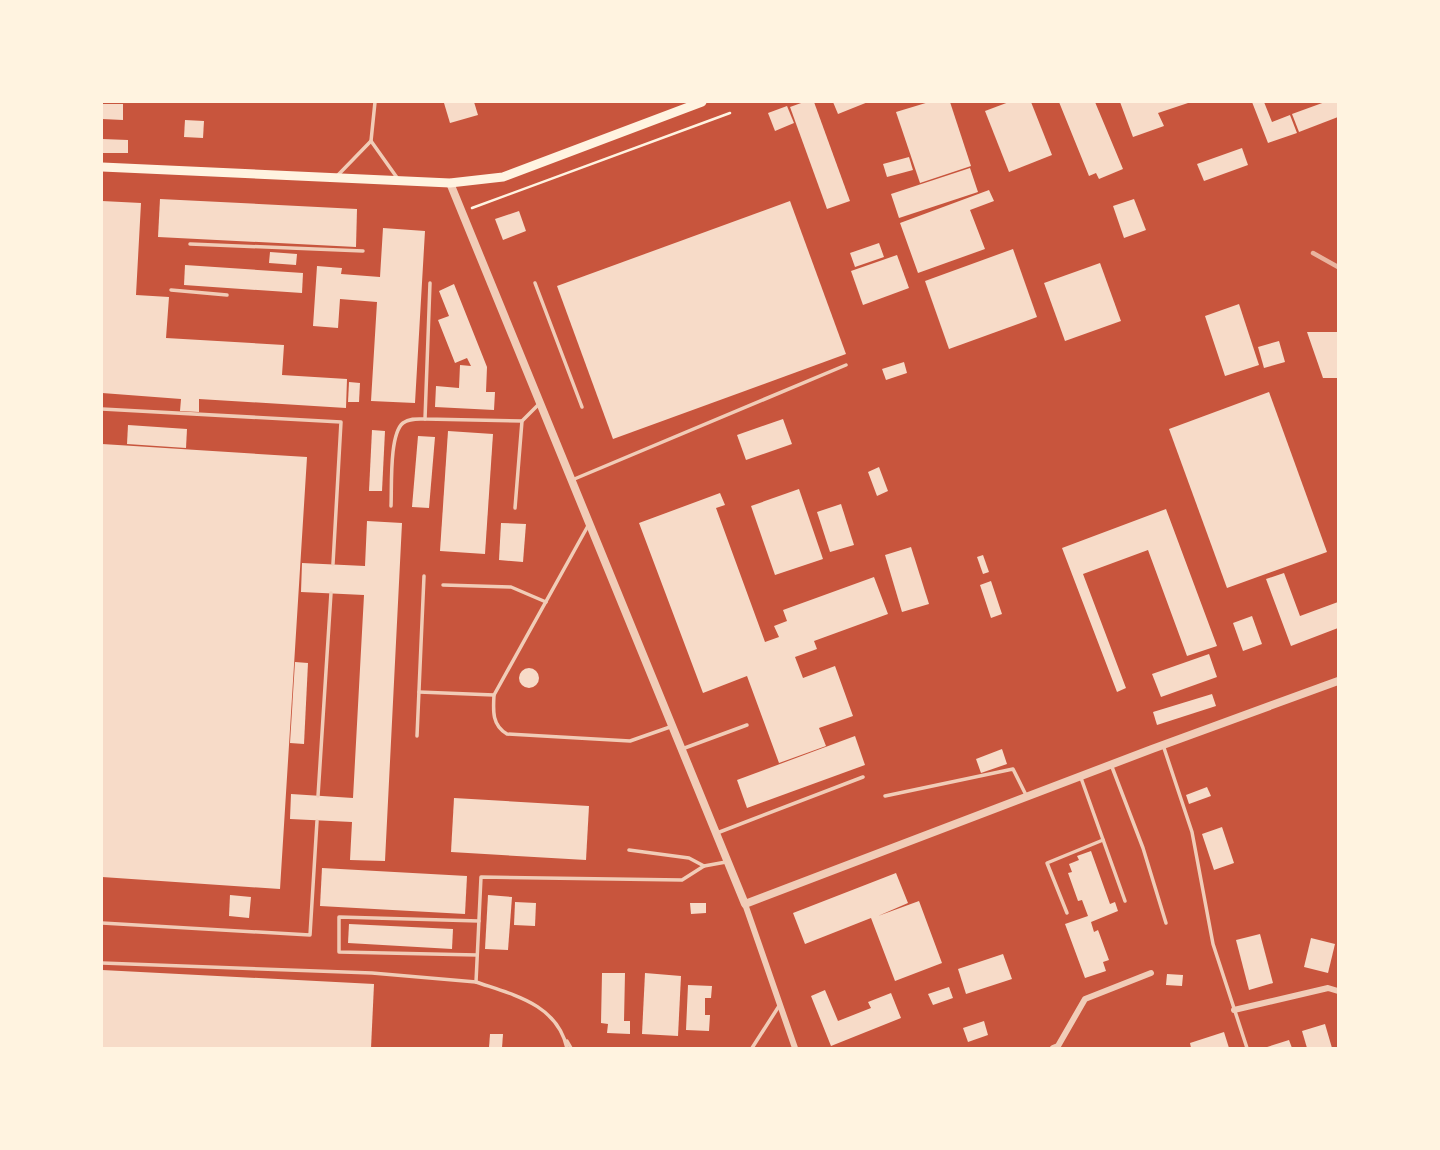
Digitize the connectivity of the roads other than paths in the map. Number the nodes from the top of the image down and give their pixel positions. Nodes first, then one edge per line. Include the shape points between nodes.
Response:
1 (375, 102) edge
2 (702, 102) edge
3 (371, 141) junction
4 (102, 166) edge
5 (335, 178) junction
6 (398, 179) dead end
7 (450, 183) junction
8 (190, 244) dead end
9 (363, 251) dead end
10 (430, 283) dead end
11 (535, 283) dead end
12 (171, 290) dead end
13 (227, 295) dead end
14 (846, 365) dead end
15 (540, 402) junction
16 (582, 407) dead end
17 (102, 409) edge
18 (425, 419) junction
19 (522, 421) junction
20 (572, 480) junction
21 (391, 506) dead end
22 (515, 508) dead end
23 (590, 522) junction
24 (333, 565) dead end
25 (424, 576) dead end
26 (443, 585) dead end
27 (331, 593) dead end
28 (546, 602) junction
29 (1339, 681) edge
30 (419, 692) junction
31 (494, 695) junction
32 (747, 725) dead end
33 (673, 726) junction
34 (418, 736) dead end
35 (1163, 745) junction
36 (682, 748) junction
37 (1111, 765) junction
38 (1080, 776) junction
39 (863, 777) dead end
40 (318, 796) dead end
41 (885, 796) dead end
42 (1027, 797) junction
43 (317, 821) dead end
44 (717, 833) junction
45 (1103, 841) junction
46 (629, 850) dead end
47 (728, 862) junction
48 (704, 866) junction
49 (1125, 901) dead end
50 (745, 904) junction
51 (1067, 913) dead end
52 (479, 921) junction
53 (102, 923) edge
54 (1166, 923) dead end
55 (477, 955) junction
56 (102, 963) edge
57 (1152, 973) dead end
58 (476, 982) junction
59 (1339, 991) edge
60 (780, 1004) junction
61 (1234, 1010) junction
62 (569, 1048) edge
63 (752, 1048) edge
64 (795, 1048) edge
65 (1054, 1048) edge
66 (1247, 1048) edge

1 - 3 lane
2 - 7 main road via 503,177
3 - 5 lane
3 - 6 lane
4 - 5 main road
5 - 7 main road
7 - 15 street
8 - 9 lane
10 - 18 lane
11 - 16 lane
12 - 13 lane
14 - 20 lane
15 - 19 lane
15 - 20 street
17 - 24 lane via 341,422
18 - 19 lane
18 - 21 lane via 412,419 395,434
19 - 22 lane
20 - 23 street
23 - 28 lane
23 - 33 street
25 - 30 lane
26 - 28 lane via 511,587
27 - 40 lane
28 - 31 lane
29 - 35 street
30 - 31 lane
30 - 34 lane
31 - 33 lane via 495,722 507,734 630,741
32 - 36 lane
33 - 36 street
35 - 37 street
35 - 61 lane via 1192,832 1213,944
36 - 44 street
37 - 38 street
37 - 54 lane
38 - 42 street
38 - 45 lane
39 - 44 lane
41 - 42 lane via 1013,769
42 - 50 street
43 - 53 lane via 310,935
44 - 47 street
45 - 49 lane
45 - 51 lane via 1047,863
46 - 48 lane via 689,858
47 - 48 lane
47 - 50 street
48 - 52 lane via 682,880 481,877
50 - 60 street
52 - 55 lane
52 - 55 lane via 339,917 339,952
55 - 58 lane
56 - 58 lane via 372,973
57 - 65 street via 1085,999
58 - 62 lane via 524,999 552,1017
59 - 61 street via 1328,988
60 - 63 lane
60 - 64 street
61 - 66 lane

